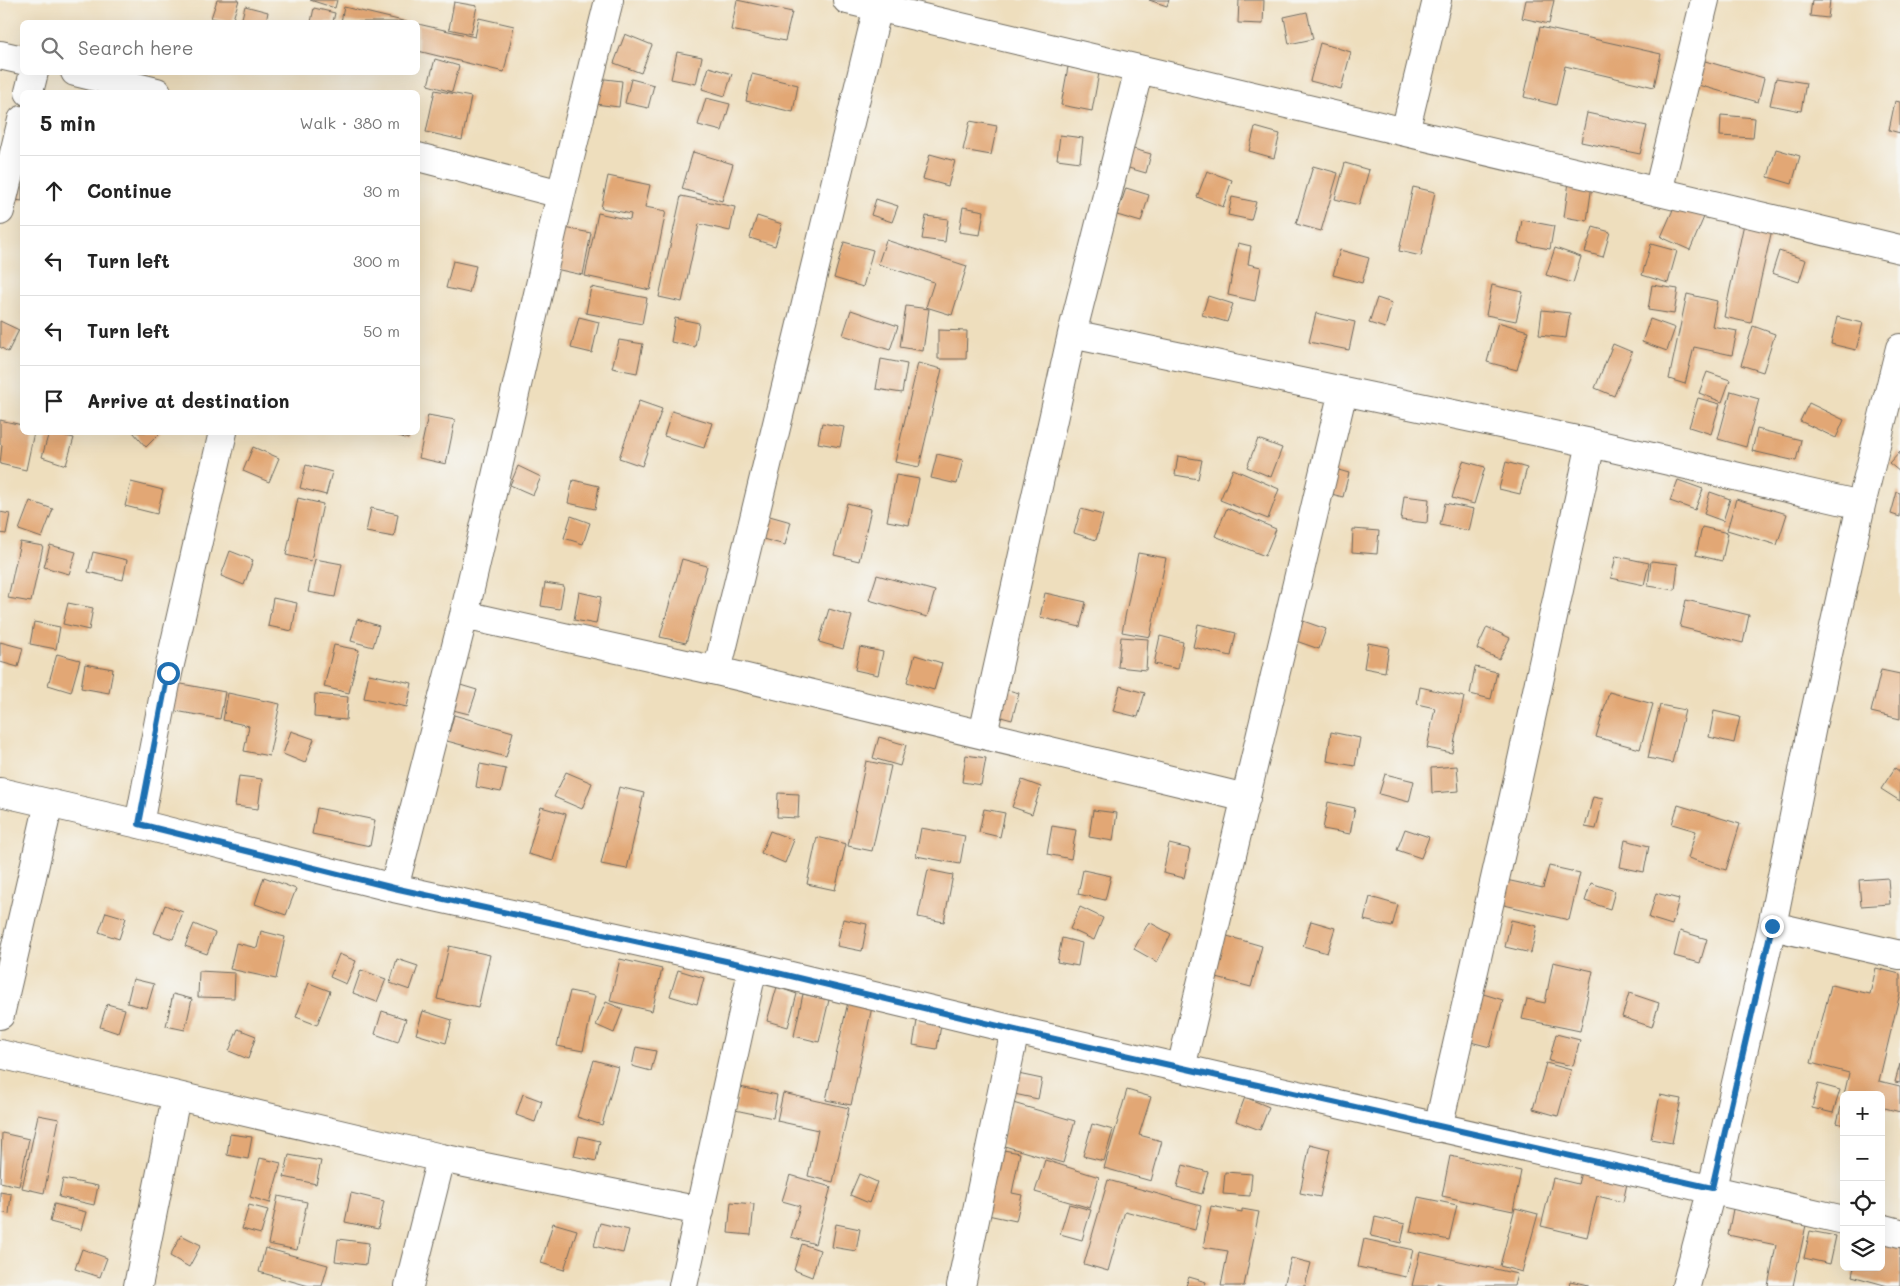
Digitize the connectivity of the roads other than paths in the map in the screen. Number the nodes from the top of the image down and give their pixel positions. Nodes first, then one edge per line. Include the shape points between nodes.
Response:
1 (610, 0) edge
2 (847, 0) edge
3 (1436, 0) edge
4 (1706, 0) edge
5 (878, 7) junction
6 (0, 55) edge
7 (20, 60) edge
8 (1139, 69) junction
9 (33, 75) edge
10 (87, 75) edge
11 (30, 90) edge
12 (148, 90) edge
13 (20, 128) edge
14 (1405, 132) junction
15 (420, 159) edge
16 (1658, 192) junction
17 (561, 194) junction
18 (0, 211) edge
19 (1900, 249) edge
20 (1072, 334) junction
21 (1900, 348) edge
22 (1342, 390) junction
23 (222, 435) edge
24 (1591, 443) junction
25 (1860, 505) junction
26 (464, 614) junction
27 (717, 671) junction
28 (983, 734) junction
29 (0, 792) edge
30 (1246, 798) junction
31 (49, 803) junction
32 (139, 824) junction
33 (394, 888) junction
34 (1772, 926) junction
35 (1900, 956) edge
36 (753, 967) junction
37 (0, 1014) edge
38 (1015, 1030) junction
39 (0, 1054) edge
40 (1181, 1068) junction
41 (176, 1097) junction
42 (1438, 1128) junction
43 (441, 1158) junction
44 (1712, 1188) junction
45 (700, 1211) junction
46 (1840, 1219) edge
47 (1885, 1229) edge
48 (1900, 1233) edge
49 (138, 1286) edge
50 (409, 1286) edge
51 (682, 1286) edge
52 (961, 1286) edge
53 (1686, 1286) edge

1 - 17 street
2 - 5 street
3 - 14 street
4 - 16 street
5 - 8 street
5 - 27 street
6 - 7 street
8 - 14 street
8 - 20 street
9 - 11 street
10 - 12 street
13 - 18 street
14 - 16 street
15 - 17 street
16 - 19 street
17 - 26 street
20 - 22 street
20 - 28 street
21 - 25 street
22 - 24 street
22 - 30 street
23 - 32 street via 168,673
24 - 25 street
24 - 42 street
25 - 34 street
26 - 27 street
26 - 33 street
27 - 28 street
28 - 30 street
29 - 31 street
30 - 40 street
31 - 32 street
31 - 37 street
32 - 33 street
33 - 36 street
34 - 35 street
34 - 44 street
36 - 38 street
36 - 45 street
38 - 40 street
38 - 52 street
39 - 41 street
40 - 42 street
41 - 43 street
41 - 49 street
42 - 44 street
43 - 45 street
43 - 50 street
44 - 46 street
44 - 53 street
45 - 51 street
47 - 48 street

